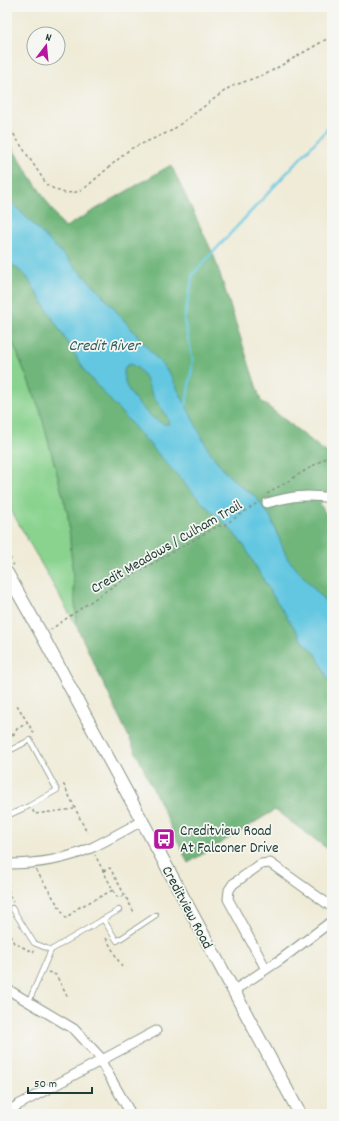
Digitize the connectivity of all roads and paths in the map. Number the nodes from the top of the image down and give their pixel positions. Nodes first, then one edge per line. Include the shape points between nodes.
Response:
1 (332, 36) edge
2 (7, 124) edge
3 (332, 454) edge
4 (265, 498) junction
5 (332, 498) edge
6 (7, 573) edge
7 (49, 630) dead end
8 (17, 705) dead end
9 (27, 723) junction
10 (34, 735) dead end
11 (7, 738) edge
12 (7, 752) edge
13 (55, 786) junction
14 (32, 804) junction
15 (75, 809) junction
16 (7, 816) edge
17 (142, 821) junction
18 (87, 833) dead end
19 (90, 848) junction
20 (32, 864) junction
21 (8, 865) edge
22 (103, 871) junction
23 (113, 890) junction
24 (125, 895) junction
25 (7, 896) edge
26 (332, 907) edge
27 (12, 908) dead end
28 (119, 910) dead end
29 (135, 914) dead end
30 (156, 915) dead end
31 (103, 919) junction
32 (332, 921) edge
33 (98, 922) junction
34 (10, 936) dead end
35 (7, 938) edge
36 (51, 950) junction
37 (43, 969) junction
38 (122, 969) dead end
39 (266, 969) junction
40 (7, 989) edge
41 (233, 991) junction
42 (68, 998) dead end
43 (29, 1001) junction
44 (156, 1031) dead end
45 (102, 1059) junction
46 (7, 1112) edge
47 (131, 1114) edge
48 (300, 1114) edge

1 - 2 path via 268,73 230,87 171,131 130,149 85,188 76,192 66,193 47,185
3 - 4 path, Credit Meadows / Culham Trail
4 - 5 street
4 - 7 path, Credit Meadows / Culham Trail via 223,526 218,526 113,586
6 - 17 main road, Creditview Road
8 - 9 path
9 - 10 path
9 - 11 path
12 - 13 lane via 30,740
13 - 14 lane via 57,790
13 - 15 path via 64,785
14 - 15 path via 34,814
14 - 16 lane
15 - 18 path
17 - 19 street
17 - 41 main road, Creditview Road
19 - 20 street
19 - 22 path
20 - 21 street
20 - 23 path via 66,918 78,908
21 - 25 path
22 - 23 path
22 - 24 path via 110,868
23 - 24 path via 118,898
24 - 29 path
26 - 39 street via 270,863 261,864 231,885 228,899
27 - 36 lane via 34,942
28 - 31 lane
30 - 31 lane via 117,941
31 - 33 lane
32 - 39 street
33 - 36 lane
33 - 38 path
34 - 35 path
36 - 37 lane
37 - 42 path via 56,975
37 - 43 lane
39 - 41 street
40 - 43 street
41 - 48 main road, Creditview Road
43 - 45 street via 74,1029
44 - 45 street
45 - 46 street
45 - 47 street via 103,1066

